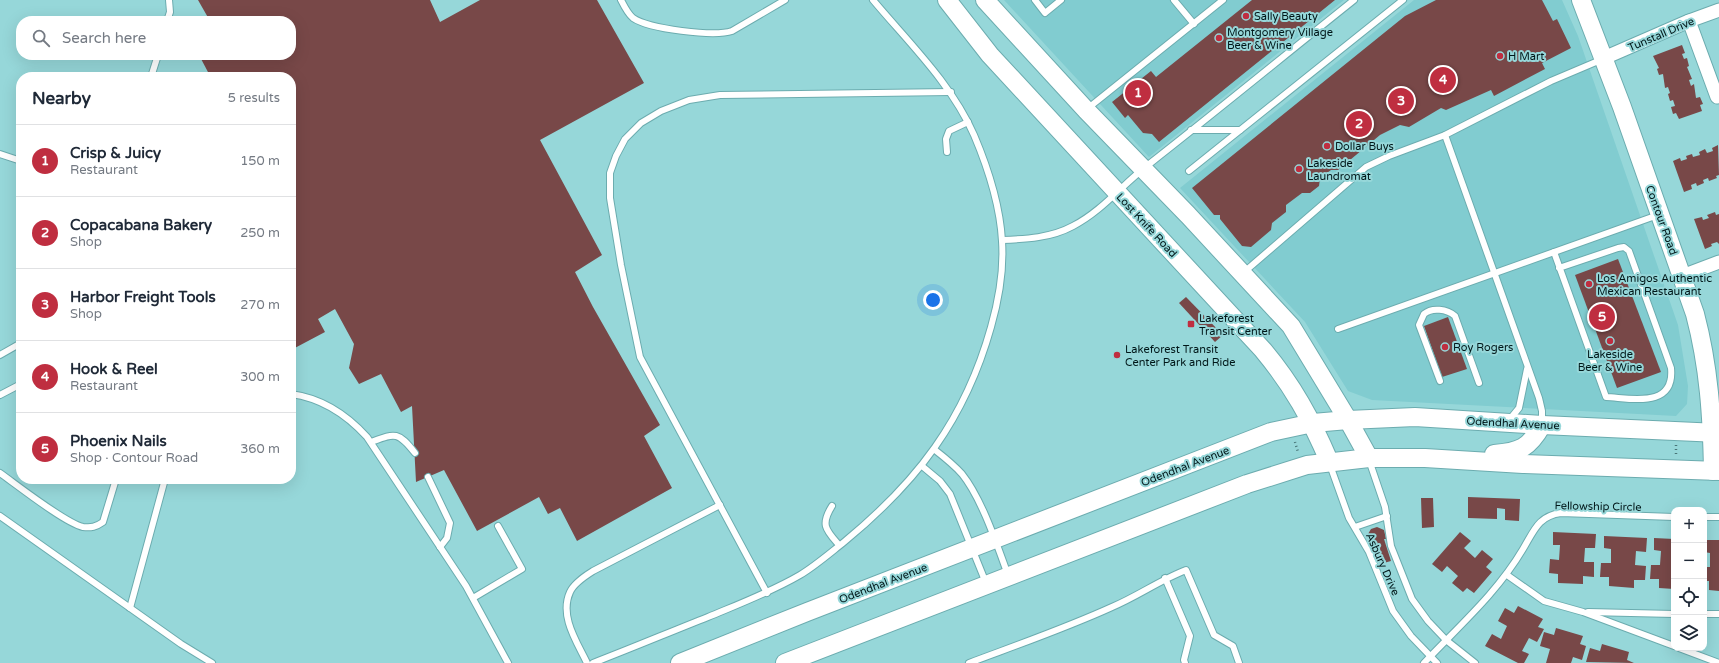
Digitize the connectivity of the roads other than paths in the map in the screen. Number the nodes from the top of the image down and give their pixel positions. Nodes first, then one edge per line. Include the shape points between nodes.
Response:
1 (169, 0) edge
2 (621, 0) edge
3 (785, 0) edge
4 (873, 0) edge
5 (947, 0) edge
6 (985, 0) edge
7 (1035, 0) edge
8 (1061, 0) edge
9 (1174, 0) edge
10 (1223, 0) edge
11 (1354, 0) edge
12 (1402, 0) edge
13 (1581, 0) edge
14 (1719, 10) edge
15 (169, 16) edge
16 (1689, 21) junction
17 (1194, 24) junction
18 (1604, 58) junction
19 (156, 60) edge
20 (153, 72) edge
21 (951, 92) junction
22 (1719, 96) edge
23 (1086, 110) junction
24 (968, 122) junction
25 (1191, 130) junction
26 (1240, 130) junction
27 (1445, 135) junction
28 (947, 152) dead end
29 (0, 154) edge
30 (16, 159) edge
31 (1143, 169) junction
32 (1189, 171) dead end
33 (1117, 193) junction
34 (1660, 215) junction
35 (1002, 240) junction
36 (1554, 252) junction
37 (1719, 262) edge
38 (1559, 268) junction
39 (1494, 273) junction
40 (1242, 274) junction
41 (1682, 276) junction
42 (1338, 329) dead end
43 (16, 346) edge
44 (0, 355) edge
45 (1528, 367) junction
46 (1440, 381) dead end
47 (1479, 383) dead end
48 (16, 387) edge
49 (0, 395) edge
50 (296, 395) edge
51 (1348, 420) junction
52 (1504, 423) junction
53 (1313, 424) junction
54 (1542, 425) junction
55 (1716, 433) edge
56 (371, 442) junction
57 (935, 450) junction
58 (414, 453) dead end
59 (1369, 458) junction
60 (1425, 458) junction
61 (1329, 461) junction
62 (922, 466) junction
63 (1716, 471) edge
64 (0, 473) edge
65 (428, 477) dead end
66 (114, 484) edge
67 (164, 484) edge
68 (720, 505) junction
69 (832, 506) dead end
70 (0, 516) edge
71 (1387, 516) junction
72 (1671, 517) edge
73 (1707, 517) edge
74 (1719, 517) edge
75 (498, 526) dead end
76 (1355, 527) junction
77 (996, 540) junction
78 (839, 545) junction
79 (440, 547) junction
80 (973, 548) junction
81 (1507, 575) junction
82 (1009, 578) junction
83 (1165, 578) junction
84 (986, 585) junction
85 (767, 593) junction
86 (473, 598) junction
87 (130, 608) junction
88 (1583, 612) junction
89 (1671, 614) edge
90 (1707, 614) edge
91 (1719, 614) edge
92 (1446, 640) junction
93 (1671, 645) edge
94 (1687, 651) edge
95 (1430, 657) junction
96 (212, 663) edge
97 (508, 663) edge
98 (586, 663) edge
99 (593, 663) edge
100 (680, 663) edge
101 (785, 663) edge
102 (969, 663) edge
103 (1185, 663) edge
104 (1239, 663) edge
105 (1424, 663) edge
106 (1438, 663) edge
107 (1475, 663) edge
108 (1719, 663) edge

1 - 15 lane
2 - 3 lane via 632,17 644,24 709,34 732,31
4 - 21 lane
5 - 33 street, Lost Knife Road via 990,55
6 - 23 street
7 - 8 lane via 1045,13
9 - 17 lane
10 - 17 lane
11 - 25 lane
12 - 26 lane
13 - 18 street, Contour Road
14 - 16 street, Tunstall Drive
16 - 18 street, Tunstall Drive
16 - 22 street via 1716,97
17 - 23 lane
18 - 27 lane via 1551,81
18 - 34 street, Contour Road
19 - 20 lane
21 - 24 lane
21 - 68 lane via 720,95 689,100 661,111 625,139 610,173 610,198 640,357
23 - 31 street
24 - 28 lane via 949,131 946,139
24 - 35 lane via 996,201
25 - 26 lane
25 - 31 lane
26 - 32 lane
27 - 39 lane
27 - 40 lane via 1366,167
29 - 30 lane
31 - 33 lane
31 - 40 street
33 - 35 lane via 1091,216 1052,235
33 - 53 street, Lost Knife Road via 1284,374
34 - 36 lane
34 - 41 street, Contour Road
35 - 57 lane via 1002,270 996,308 984,351 953,420
36 - 38 lane
36 - 39 lane
37 - 41 street
38 - 38 lane via 1606,397 1650,399 1660,396 1668,386 1671,368 1629,251 1624,247 1618,248
39 - 42 lane
39 - 45 lane
40 - 51 street via 1291,326
41 - 55 street, Contour Road via 1704,346
43 - 44 lane
45 - 52 lane via 1519,408
45 - 54 lane via 1539,398
46 - 47 lane via 1420,324 1424,314 1434,309 1455,316
48 - 49 lane
50 - 56 lane via 335,410 353,422
51 - 52 street, Odendhal Avenue via 1415,417
51 - 53 street, Odendhal Avenue
51 - 59 street
52 - 54 street, Odendhal Avenue
53 - 61 street, Lost Knife Road
53 - 77 street, Odendhal Avenue via 1271,432
54 - 55 street, Odendhal Avenue
54 - 60 street via 1528,445 1514,452
55 - 63 street, Contour Road
56 - 58 lane via 387,436 402,437
56 - 79 lane
57 - 62 lane
57 - 77 lane via 962,475 976,497
59 - 60 street
59 - 61 street
59 - 71 lane, Asbury Drive
60 - 63 street
61 - 76 lane, Asbury Drive via 1349,518
61 - 82 street via 1307,465 1247,484
62 - 78 lane via 870,520
62 - 80 lane via 940,481 950,494
64 - 66 lane via 72,523 91,528 103,522
65 - 79 lane via 450,523 447,538
67 - 87 lane
68 - 85 lane
68 - 98 lane via 593,571 570,591 567,606 569,624
69 - 78 lane via 825,516 825,525
70 - 87 lane
71 - 76 lane
71 - 92 lane, Asbury Drive via 1391,546 1412,599
72 - 81 lane, Fellowship Circle via 1561,513 1549,515 1536,527
73 - 74 lane
75 - 86 lane via 522,569
76 - 95 lane, Asbury Drive via 1369,552 1393,611
77 - 80 street, Odendhal Avenue
77 - 82 lane
78 - 85 lane via 802,574
79 - 86 lane
80 - 84 lane
80 - 100 street, Odendhal Avenue
81 - 88 lane via 1544,601
81 - 92 lane, Fellowship Circle
82 - 84 street
83 - 102 lane via 1114,607
83 - 103 lane via 1190,636
83 - 104 lane via 1186,570 1214,635 1233,646
84 - 101 street
85 - 99 lane
86 - 97 lane
87 - 96 lane
88 - 89 lane
88 - 93 lane
90 - 91 lane
92 - 95 lane, Fellowship Circle
92 - 107 lane, Asbury Drive
94 - 108 lane
95 - 105 lane, Fellowship Circle
95 - 106 lane, Asbury Drive

